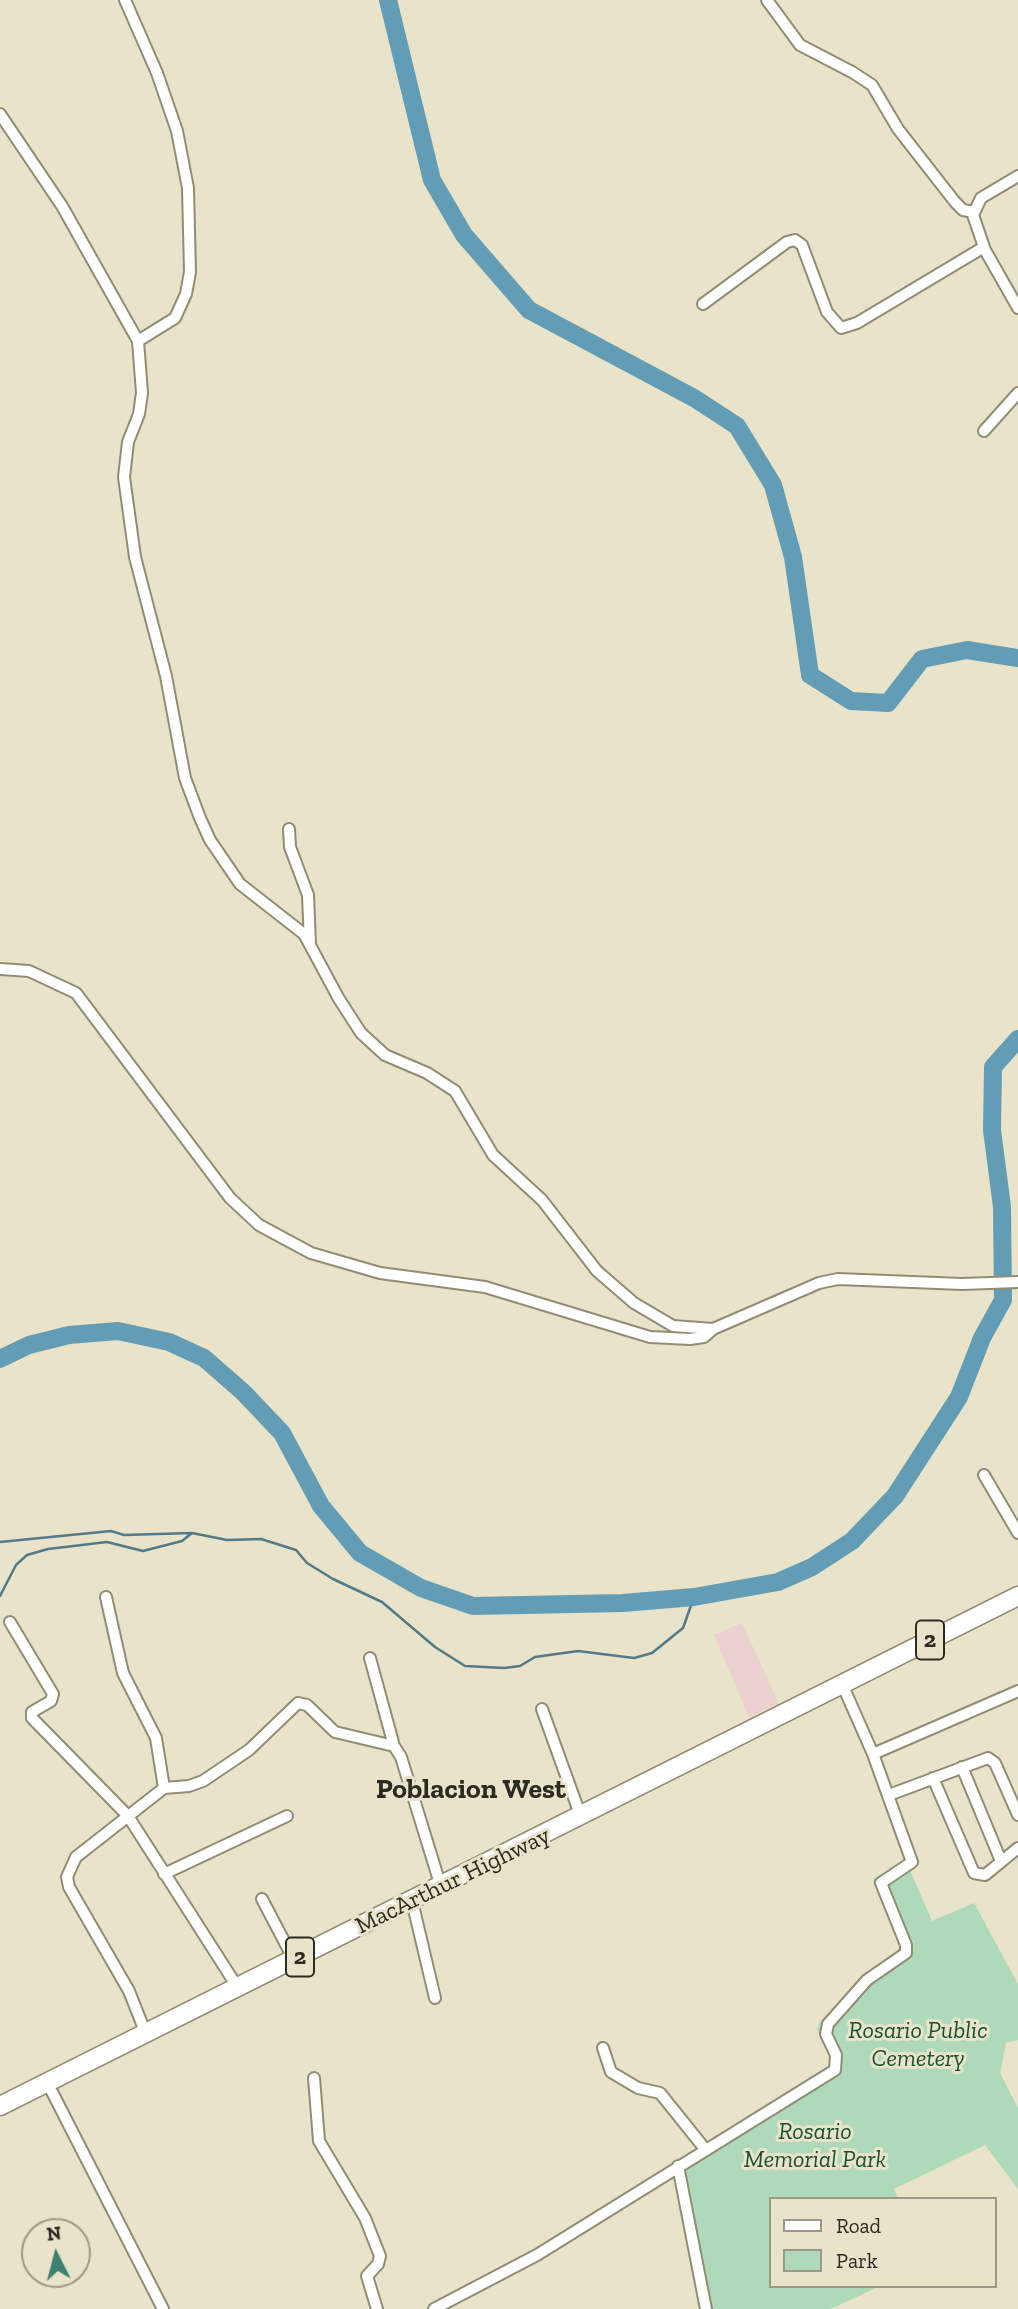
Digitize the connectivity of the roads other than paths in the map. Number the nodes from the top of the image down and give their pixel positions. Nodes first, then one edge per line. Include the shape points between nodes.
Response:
1 (125, 0) edge
2 (767, 0) edge
3 (0, 114) edge
4 (1018, 176) edge
5 (974, 212) junction
6 (984, 247) junction
7 (702, 304) dead end
8 (1018, 308) edge
9 (138, 341) junction
10 (1018, 393) edge
11 (984, 430) dead end
12 (289, 828) dead end
13 (310, 944) junction
14 (0, 970) edge
15 (1018, 1282) edge
16 (713, 1329) junction
17 (984, 1475) dead end
18 (1015, 1519) edge
19 (1018, 1532) edge
20 (1018, 1595) edge
21 (106, 1597) dead end
22 (10, 1622) dead end
23 (370, 1658) dead end
24 (842, 1684) junction
25 (1018, 1690) edge
26 (542, 1709) dead end
27 (394, 1746) junction
28 (873, 1754) junction
29 (962, 1767) junction
30 (933, 1778) junction
31 (164, 1788) junction
32 (889, 1795) junction
33 (1018, 1815) edge
34 (128, 1816) junction
35 (287, 1816) dead end
36 (580, 1817) junction
37 (1018, 1848) edge
38 (1001, 1861) junction
39 (164, 1874) junction
40 (441, 1886) junction
41 (262, 1899) dead end
42 (412, 1901) junction
43 (294, 1960) junction
44 (238, 1988) junction
45 (435, 1998) dead end
46 (146, 2034) junction
47 (603, 2048) dead end
48 (314, 2078) dead end
49 (48, 2084) junction
50 (0, 2106) edge
51 (705, 2150) junction
52 (678, 2166) junction
53 (451, 2305) edge
54 (163, 2309) edge
55 (377, 2309) edge
56 (434, 2309) edge
57 (706, 2309) edge

1 - 9 street via 177,131 188,188 190,272 186,294 175,317
2 - 5 street via 800,45 872,85 898,130 955,202
3 - 9 street via 62,206
4 - 5 street via 981,198
5 - 6 street
6 - 7 street via 857,323 841,328 827,312 802,245 795,240
6 - 8 street
9 - 13 street via 142,393 124,477 135,557 186,778 210,840 240,884 289,920
10 - 11 street
12 - 13 street via 290,846 308,895
13 - 16 street via 361,1033 385,1055 455,1091 493,1155 542,1200 612,1287 673,1326
14 - 16 street via 29,971 76,993 230,1198 259,1225 311,1253 380,1273 485,1287 650,1337 690,1339 704,1337
15 - 16 street via 828,1281
17 - 18 street
18 - 19 street
20 - 24 highway, MacArthur Highway / 2
21 - 31 street via 123,1673 154,1731
22 - 34 street via 52,1694 51,1701 32,1712 32,1718
23 - 27 street
24 - 28 street
24 - 36 highway, MacArthur Highway / 2
25 - 28 street
26 - 36 street
27 - 31 street via 335,1732 307,1705 298,1703 249,1750 203,1781
27 - 40 street
28 - 32 street
29 - 30 street
29 - 33 street via 984,1758 993,1760
29 - 38 street
30 - 32 street
30 - 38 street via 974,1873 985,1875
31 - 34 street
32 - 51 street via 912,1862 883,1879 881,1885 906,1953 867,1980 828,2024 826,2034 837,2061 832,2073
34 - 39 street
34 - 46 street via 76,1857 67,1877 129,1991
35 - 39 street
36 - 40 highway, MacArthur Highway / 2
37 - 38 street
39 - 44 street
40 - 42 highway, MacArthur Highway / 2
41 - 43 street
42 - 43 highway, MacArthur Highway / 2
42 - 45 street
43 - 44 highway, MacArthur Highway / 2
44 - 46 highway, MacArthur Highway / 2
46 - 49 highway, MacArthur Highway / 2
47 - 51 street via 611,2072 638,2088 660,2093
48 - 55 street via 318,2141 365,2218 380,2256 367,2276
49 - 50 highway, MacArthur Highway / 2
49 - 54 street
51 - 52 street
52 - 53 street
52 - 57 street
53 - 56 street

